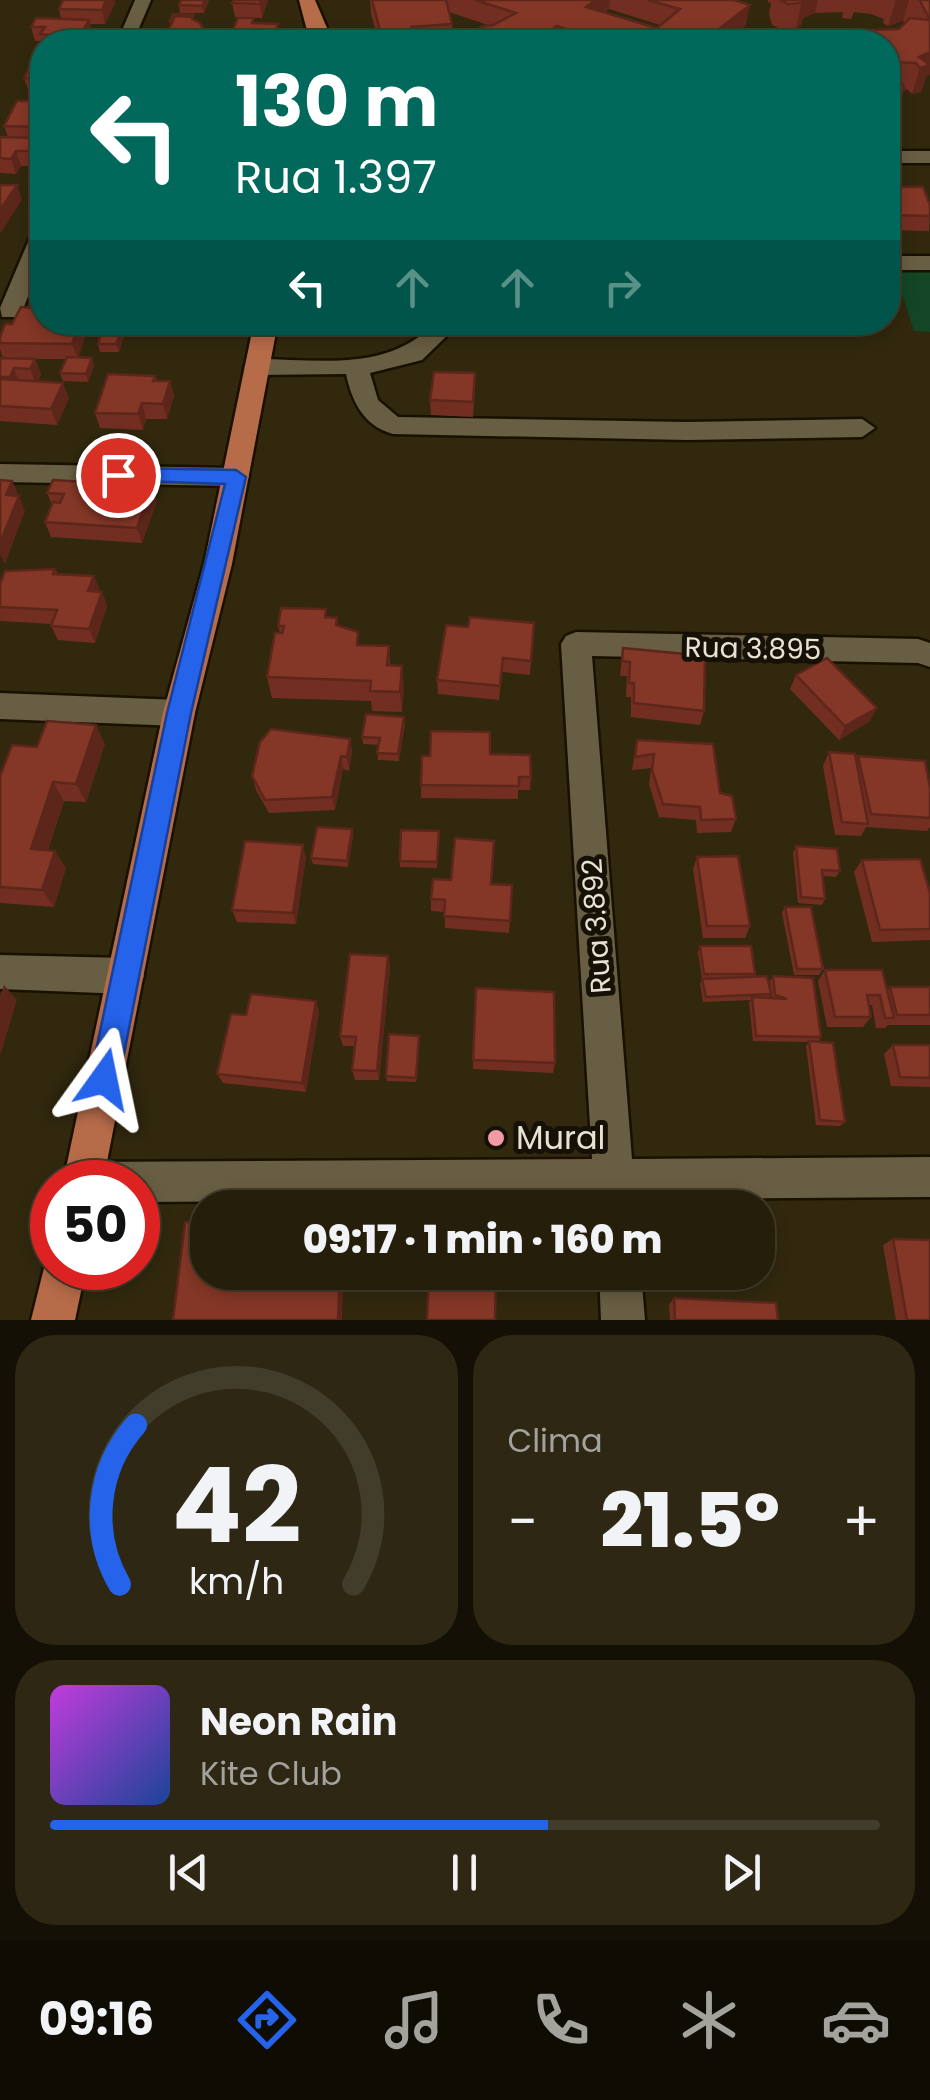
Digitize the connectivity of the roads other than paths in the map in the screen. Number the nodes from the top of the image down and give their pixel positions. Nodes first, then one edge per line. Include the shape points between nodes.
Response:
1 (143, 0) edge
2 (307, 0) edge
3 (129, 30) edge
4 (318, 30) edge
5 (900, 157) edge
6 (930, 157) edge
7 (30, 260) edge
8 (900, 263) edge
9 (930, 263) edge
10 (5, 312) edge
11 (263, 335) edge
12 (436, 335) edge
13 (256, 366) junction
14 (356, 366) junction
15 (862, 428) dead end
16 (0, 473) edge
17 (236, 477) junction
18 (576, 644) joint
19 (930, 655) edge
20 (0, 706) edge
21 (179, 713) junction
22 (0, 972) edge
23 (126, 976) junction
24 (88, 1160) edge
25 (930, 1177) edge
26 (160, 1184) edge
27 (437, 1190) edge
28 (614, 1190) edge
29 (688, 1190) edge
30 (60, 1290) edge
31 (621, 1290) edge
32 (54, 1320) edge
33 (623, 1320) edge

1 - 3 street
2 - 4 main road
5 - 6 street
7 - 10 street
8 - 9 street
11 - 13 main road
12 - 14 street via 407,356
13 - 14 street
13 - 17 main road
14 - 15 street via 363,400 393,425
16 - 17 street
17 - 21 main road
18 - 19 street, Rua 3.895
18 - 28 street, Rua 3.892
20 - 21 street
21 - 23 main road
22 - 23 street
23 - 24 main road
25 - 29 street
26 - 27 street
30 - 32 main road
31 - 33 street

